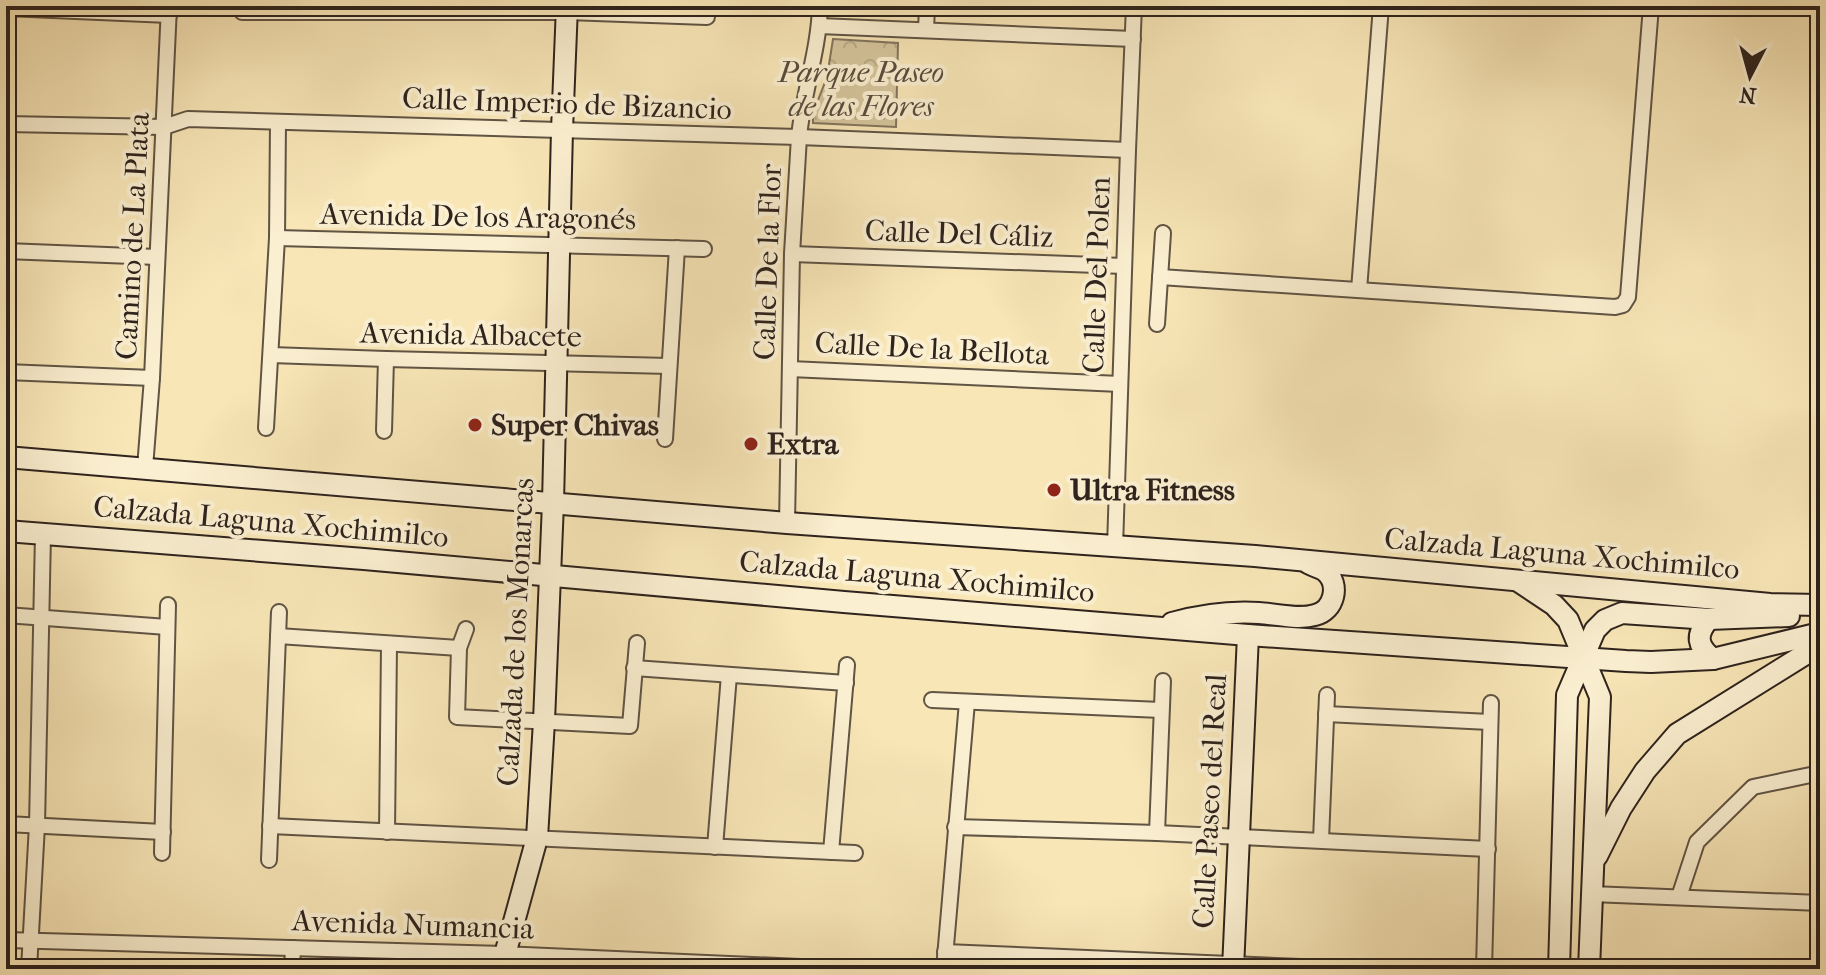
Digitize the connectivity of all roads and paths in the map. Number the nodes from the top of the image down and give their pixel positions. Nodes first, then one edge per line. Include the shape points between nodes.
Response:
1 (820, 6) edge
2 (927, 6) edge
3 (1134, 6) edge
4 (1381, 6) edge
5 (1651, 6) edge
6 (6, 8) edge
7 (295, 9) edge
8 (567, 9) edge
9 (169, 10) edge
10 (685, 11) edge
11 (242, 12) dead end
12 (707, 17) dead end
13 (819, 26) junction
14 (926, 30) junction
15 (1133, 39) junction
16 (278, 122) junction
17 (6, 124) edge
18 (164, 127) junction
19 (562, 130) junction
20 (799, 137) junction
21 (1128, 150) junction
22 (1163, 233) dead end
23 (277, 238) junction
24 (560, 244) junction
25 (677, 248) junction
26 (704, 249) dead end
27 (6, 251) edge
28 (792, 254) junction
29 (157, 257) junction
30 (1124, 266) junction
31 (1160, 277) junction
32 (1359, 290) junction
33 (1157, 324) dead end
34 (271, 355) junction
35 (386, 359) junction
36 (557, 363) junction
37 (669, 366) junction
38 (790, 369) junction
39 (6, 372) edge
40 (152, 378) junction
41 (1120, 384) junction
42 (266, 428) dead end
43 (384, 431) dead end
44 (665, 439) dead end
45 (6, 457) edge
46 (145, 468) junction
47 (553, 503) junction
48 (787, 523) junction
49 (6, 531) edge
50 (43, 534) junction
51 (1115, 547) junction
52 (1302, 560) junction
53 (549, 575) junction
54 (1515, 579) junction
55 (168, 605) dead end
56 (1820, 606) edge
57 (279, 612) dead end
58 (6, 615) edge
59 (41, 617) junction
60 (1709, 619) junction
61 (167, 627) junction
62 (1161, 627) junction
63 (466, 629) dead end
64 (1820, 633) edge
65 (1248, 635) junction
66 (278, 636) junction
67 (637, 643) dead end
68 (389, 645) junction
69 (1820, 645) edge
70 (459, 648) junction
71 (1584, 658) junction
72 (1713, 659) junction
73 (847, 665) dead end
74 (634, 668) junction
75 (729, 675) junction
76 (1163, 681) dead end
77 (846, 683) junction
78 (1327, 695) dead end
79 (932, 700) dead end
80 (967, 702) junction
81 (1491, 703) dead end
82 (1161, 710) junction
83 (1326, 714) junction
84 (544, 721) junction
85 (1490, 722) junction
86 (1820, 773) edge
87 (6, 824) edge
88 (37, 825) junction
89 (270, 826) junction
90 (955, 827) junction
91 (163, 832) junction
92 (387, 832) junction
93 (1157, 833) junction
94 (1239, 837) junction
95 (537, 838) junction
96 (1321, 840) junction
97 (715, 847) junction
98 (1488, 849) junction
99 (831, 852) junction
100 (162, 853) dead end
101 (855, 853) dead end
102 (269, 860) dead end
103 (1593, 863) junction
104 (1591, 894) junction
105 (1679, 897) junction
106 (1820, 903) edge
107 (6, 940) edge
108 (30, 941) junction
109 (293, 948) junction
110 (945, 952) junction
111 (502, 961) edge
112 (1233, 966) edge
113 (818, 968) edge
114 (29, 969) edge
115 (292, 969) edge
116 (845, 969) edge
117 (944, 969) edge
118 (1350, 969) edge
119 (1484, 969) edge
120 (1559, 969) edge
121 (1589, 969) edge

1 - 13 street, Calle De la Flor
2 - 14 street
3 - 15 street, Calle Del Polen
4 - 32 street
5 - 32 street via 1628,297 1623,305
6 - 9 street
7 - 8 street
7 - 11 street
8 - 10 street
8 - 19 main road, Calzada de los Monarcas
9 - 18 street, Camino de La Plata
10 - 12 street
13 - 14 street
13 - 20 street, Calle De la Flor
14 - 15 street
15 - 21 street, Calle Del Polen
16 - 18 street, Calle Imperio de Bizancio via 188,119
16 - 19 street, Calle Imperio de Bizancio
16 - 23 street
17 - 18 street, Calle Imperio de Bizancio
18 - 29 street, Camino de La Plata
19 - 20 street, Calle Imperio de Bizancio
19 - 24 main road, Calzada de los Monarcas
20 - 21 street, Calle Imperio de Bizancio
20 - 28 street, Calle De la Flor
21 - 30 street, Calle Del Polen
22 - 31 street
23 - 24 street, Avenida De los Aragonés
23 - 34 street
24 - 25 street, Avenida De los Aragonés
24 - 36 main road, Calzada de los Monarcas
25 - 26 street, Avenida De los Aragonés
25 - 37 street
27 - 29 street
28 - 30 street, Calle Del Cáliz
28 - 38 street, Calle De la Flor
29 - 40 street, Camino de La Plata
30 - 41 street, Calle Del Polen
31 - 32 street
31 - 33 street
34 - 35 street, Avenida Albacete
34 - 42 street
35 - 36 street, Avenida Albacete
35 - 43 street
36 - 37 street, Avenida Albacete
36 - 47 main road, Calzada de los Monarcas
37 - 44 street
38 - 41 street, Calle De la Bellota
38 - 48 street, Calle De la Flor
39 - 40 street
40 - 46 street, Camino de La Plata
41 - 51 street, Calle Del Polen
45 - 46 main road, Calzada Laguna Xochimilco
46 - 47 main road, Calzada Laguna Xochimilco
47 - 48 main road, Calzada Laguna Xochimilco
47 - 53 main road, Calzada de los Monarcas
48 - 51 main road, Calzada Laguna Xochimilco
49 - 50 main road, Calzada Laguna Xochimilco
50 - 53 main road, Calzada Laguna Xochimilco
50 - 59 street
51 - 52 main road, Calzada Laguna Xochimilco
52 - 54 main road, Calzada Laguna Xochimilco
52 - 62 main road via 1326,571 1334,582 1329,609 1318,615 1228,612
53 - 62 main road, Calzada Laguna Xochimilco
53 - 84 main road, Calzada de los Monarcas
54 - 56 main road, Calzada Laguna Xochimilco
54 - 71 main road via 1568,620
55 - 61 street
56 - 60 main road via 1787,617
57 - 66 street
58 - 59 street
59 - 61 street
59 - 88 street
60 - 71 main road via 1622,613 1595,630
60 - 72 main road via 1700,645
61 - 91 street
62 - 65 main road, Calzada Laguna Xochimilco
63 - 70 street
64 - 72 main road, Calzada Laguna Xochimilco
65 - 71 main road, Calzada Laguna Xochimilco
65 - 94 main road, Calle Paseo del Real
66 - 68 street
66 - 89 street
67 - 74 street
68 - 70 street
68 - 92 street
69 - 103 main road via 1677,734 1645,771
70 - 84 street via 457,717
71 - 72 main road, Calzada Laguna Xochimilco
71 - 103 main road via 1600,697
71 - 120 main road via 1567,695
73 - 77 street
74 - 75 street
74 - 84 street via 630,726
75 - 77 street
75 - 97 street
76 - 82 street
77 - 99 street
78 - 83 street
79 - 80 street
80 - 82 street
80 - 90 street
81 - 85 street
82 - 93 street
83 - 85 street
83 - 96 street
84 - 95 main road, Calzada de los Monarcas
85 - 98 street
86 - 105 street via 1753,787 1697,842
87 - 88 street
88 - 91 street
88 - 108 street
89 - 92 street
89 - 102 street
90 - 93 street
90 - 110 street
91 - 100 street
92 - 95 street
93 - 94 street
94 - 96 street
94 - 112 main road, Calle Paseo del Real
95 - 97 street
95 - 111 main road, Calzada de los Monarcas
96 - 98 street
97 - 99 street
98 - 119 street
99 - 101 street
103 - 104 main road
104 - 105 street
104 - 121 main road
105 - 106 street
107 - 108 street, Avenida Numancia
108 - 109 street, Avenida Numancia
108 - 114 street
109 - 111 street, Avenida Numancia
109 - 115 street
110 - 112 street
110 - 117 street
111 - 113 street, Avenida Numancia
112 - 118 street
113 - 116 street, Avenida Numancia

